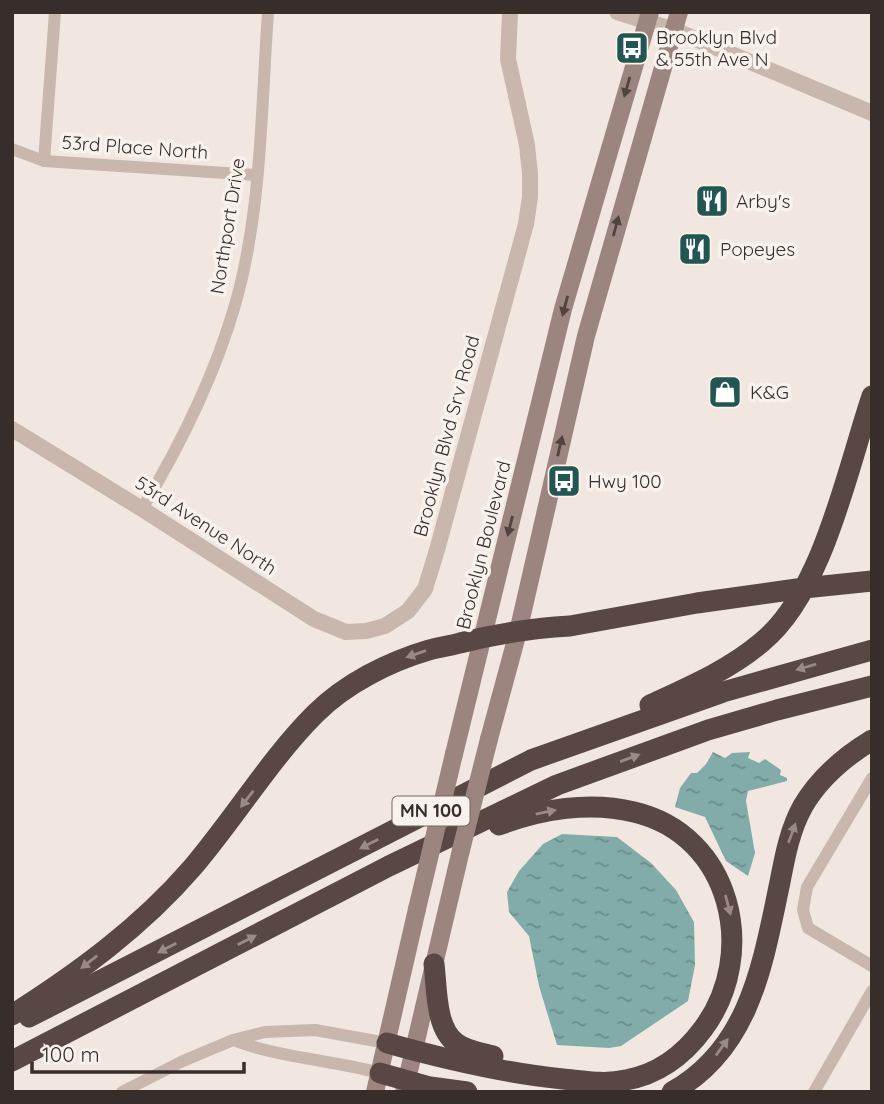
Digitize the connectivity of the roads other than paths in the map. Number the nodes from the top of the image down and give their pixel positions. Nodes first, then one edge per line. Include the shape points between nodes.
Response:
1 (55, 12) edge
2 (268, 12) edge
3 (510, 12) edge
4 (617, 12) edge
5 (679, 12) edge
6 (648, 17) edge
7 (674, 30) junction
8 (872, 113) edge
9 (12, 149) edge
10 (44, 161) junction
11 (256, 175) junction
12 (872, 396) edge
13 (12, 429) edge
14 (142, 509) junction
15 (872, 581) edge
16 (804, 588) junction
17 (385, 626) joint
18 (518, 632) junction
19 (482, 637) junction
20 (872, 650) edge
21 (872, 686) edge
22 (872, 740) edge
23 (531, 760) junction
24 (872, 778) edge
25 (389, 866) junction
26 (434, 964) junction
27 (872, 966) edge
28 (872, 991) edge
29 (12, 1015) edge
30 (12, 1026) edge
31 (233, 1040) junction
32 (387, 1043) junction
33 (415, 1051) junction
34 (12, 1061) edge
35 (378, 1083) edge
36 (597, 1083) junction
37 (406, 1086) edge
38 (122, 1092) edge
39 (467, 1092) edge
40 (672, 1092) edge
41 (814, 1092) edge

1 - 10 street
2 - 11 street, Northport Drive
3 - 17 street, Brooklyn Blvd Srv Road via 508,60 527,145 530,197 425,589 408,611
4 - 6 street
5 - 7 main road
6 - 7 street
6 -> 19 main road, Brooklyn Boulevard via 563,309
7 - 8 street
18 -> 7 main road via 586,335
9 - 10 street, 53rd Place North
10 - 11 street, 53rd Place North
11 - 14 street, Northport Drive via 236,302 216,363 191,422
12 - 16 highway via 825,542
13 - 14 street, 53rd Avenue North
14 - 17 street, 53rd Avenue North via 314,620 346,632
15 - 16 highway
16 - 18 highway
16 - 23 highway via 780,625 725,669
18 - 19 highway
18 - 26 main road, bridge
19 -> 29 highway via 394,661 329,702 298,733 158,905 88,964
19 - 32 main road, Brooklyn Boulevard, bridge
20 -> 23 highway, MN 100 via 723,691
25 -> 21 highway, MN 100 via 557,785 610,765 708,730
40 -> 22 highway via 714,1058 745,1013 761,968 789,843 804,805 835,766
23 -> 30 highway, MN 100
24 - 27 street via 807,887 803,910 808,928
34 -> 25 highway, MN 100
25 -> 36 highway via 508,821 576,807 635,812 665,824 695,847 722,887 731,912 732,959 724,992 701,1031 672,1061 642,1077
26 - 33 main road
26 - 36 highway via 441,1017 455,1043
28 - 41 street
31 - 32 street via 265,1031 314,1030
31 - 35 street
31 - 38 street
32 - 33 highway
32 - 35 main road, Brooklyn Boulevard
33 - 36 highway via 532,1076
33 - 37 main road
35 - 37 highway
37 - 39 highway

